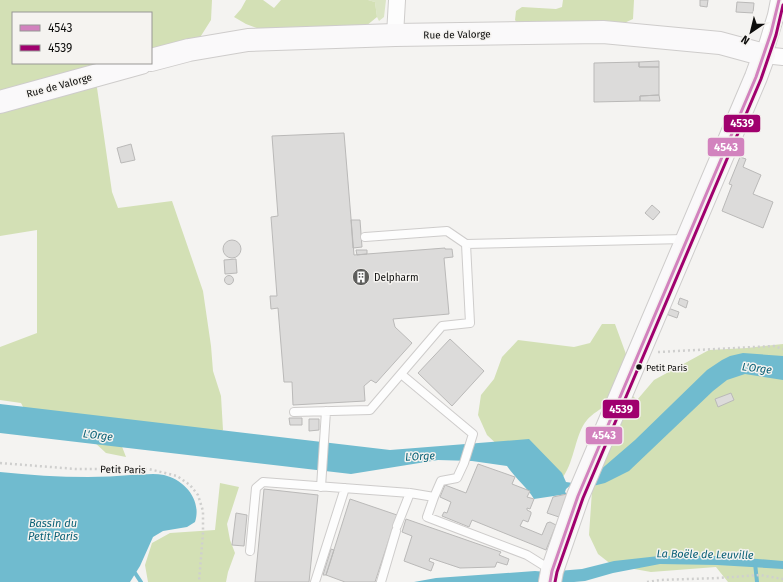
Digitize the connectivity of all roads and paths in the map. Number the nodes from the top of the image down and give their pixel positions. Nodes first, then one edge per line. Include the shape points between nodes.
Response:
1 (397, 0) edge
2 (779, 0) edge
3 (395, 34) junction
4 (773, 56) edge
5 (152, 60) edge
6 (137, 64) edge
7 (0, 102) edge
8 (365, 237) dead end
9 (688, 239) junction
10 (466, 244) junction
11 (783, 349) edge
12 (653, 352) dead end
13 (401, 374) junction
14 (326, 411) junction
15 (294, 412) dead end
16 (0, 463) edge
17 (321, 486) junction
18 (345, 488) junction
19 (410, 493) junction
20 (434, 497) junction
21 (250, 551) dead end
22 (551, 576) edge
23 (783, 579) edge
24 (199, 582) edge
25 (315, 582) edge
26 (381, 582) edge
27 (647, 582) edge

1 - 3 street
2 - 4 street
3 - 4 street, Rue de Valorge via 603,32 720,43
3 - 5 street, Rue de Valorge via 248,40 189,50
4 - 9 street via 756,77
6 - 7 street, Rue de Valorge
8 - 10 lane via 447,231
9 - 10 lane
9 - 22 street via 582,486
10 - 13 lane via 470,323 442,326
11 - 12 path via 774,346
13 - 14 lane via 370,410
13 - 20 lane via 473,434 458,478 441,481
14 - 15 lane
14 - 17 lane
16 - 24 path, Petit Paris via 149,469 177,476 190,485 198,495 202,511
17 - 18 lane
17 - 21 lane via 263,482 256,488
18 - 19 lane
18 - 25 lane
19 - 20 lane
19 - 26 lane
20 - 22 lane via 427,517 527,555
23 - 27 path via 760,574

